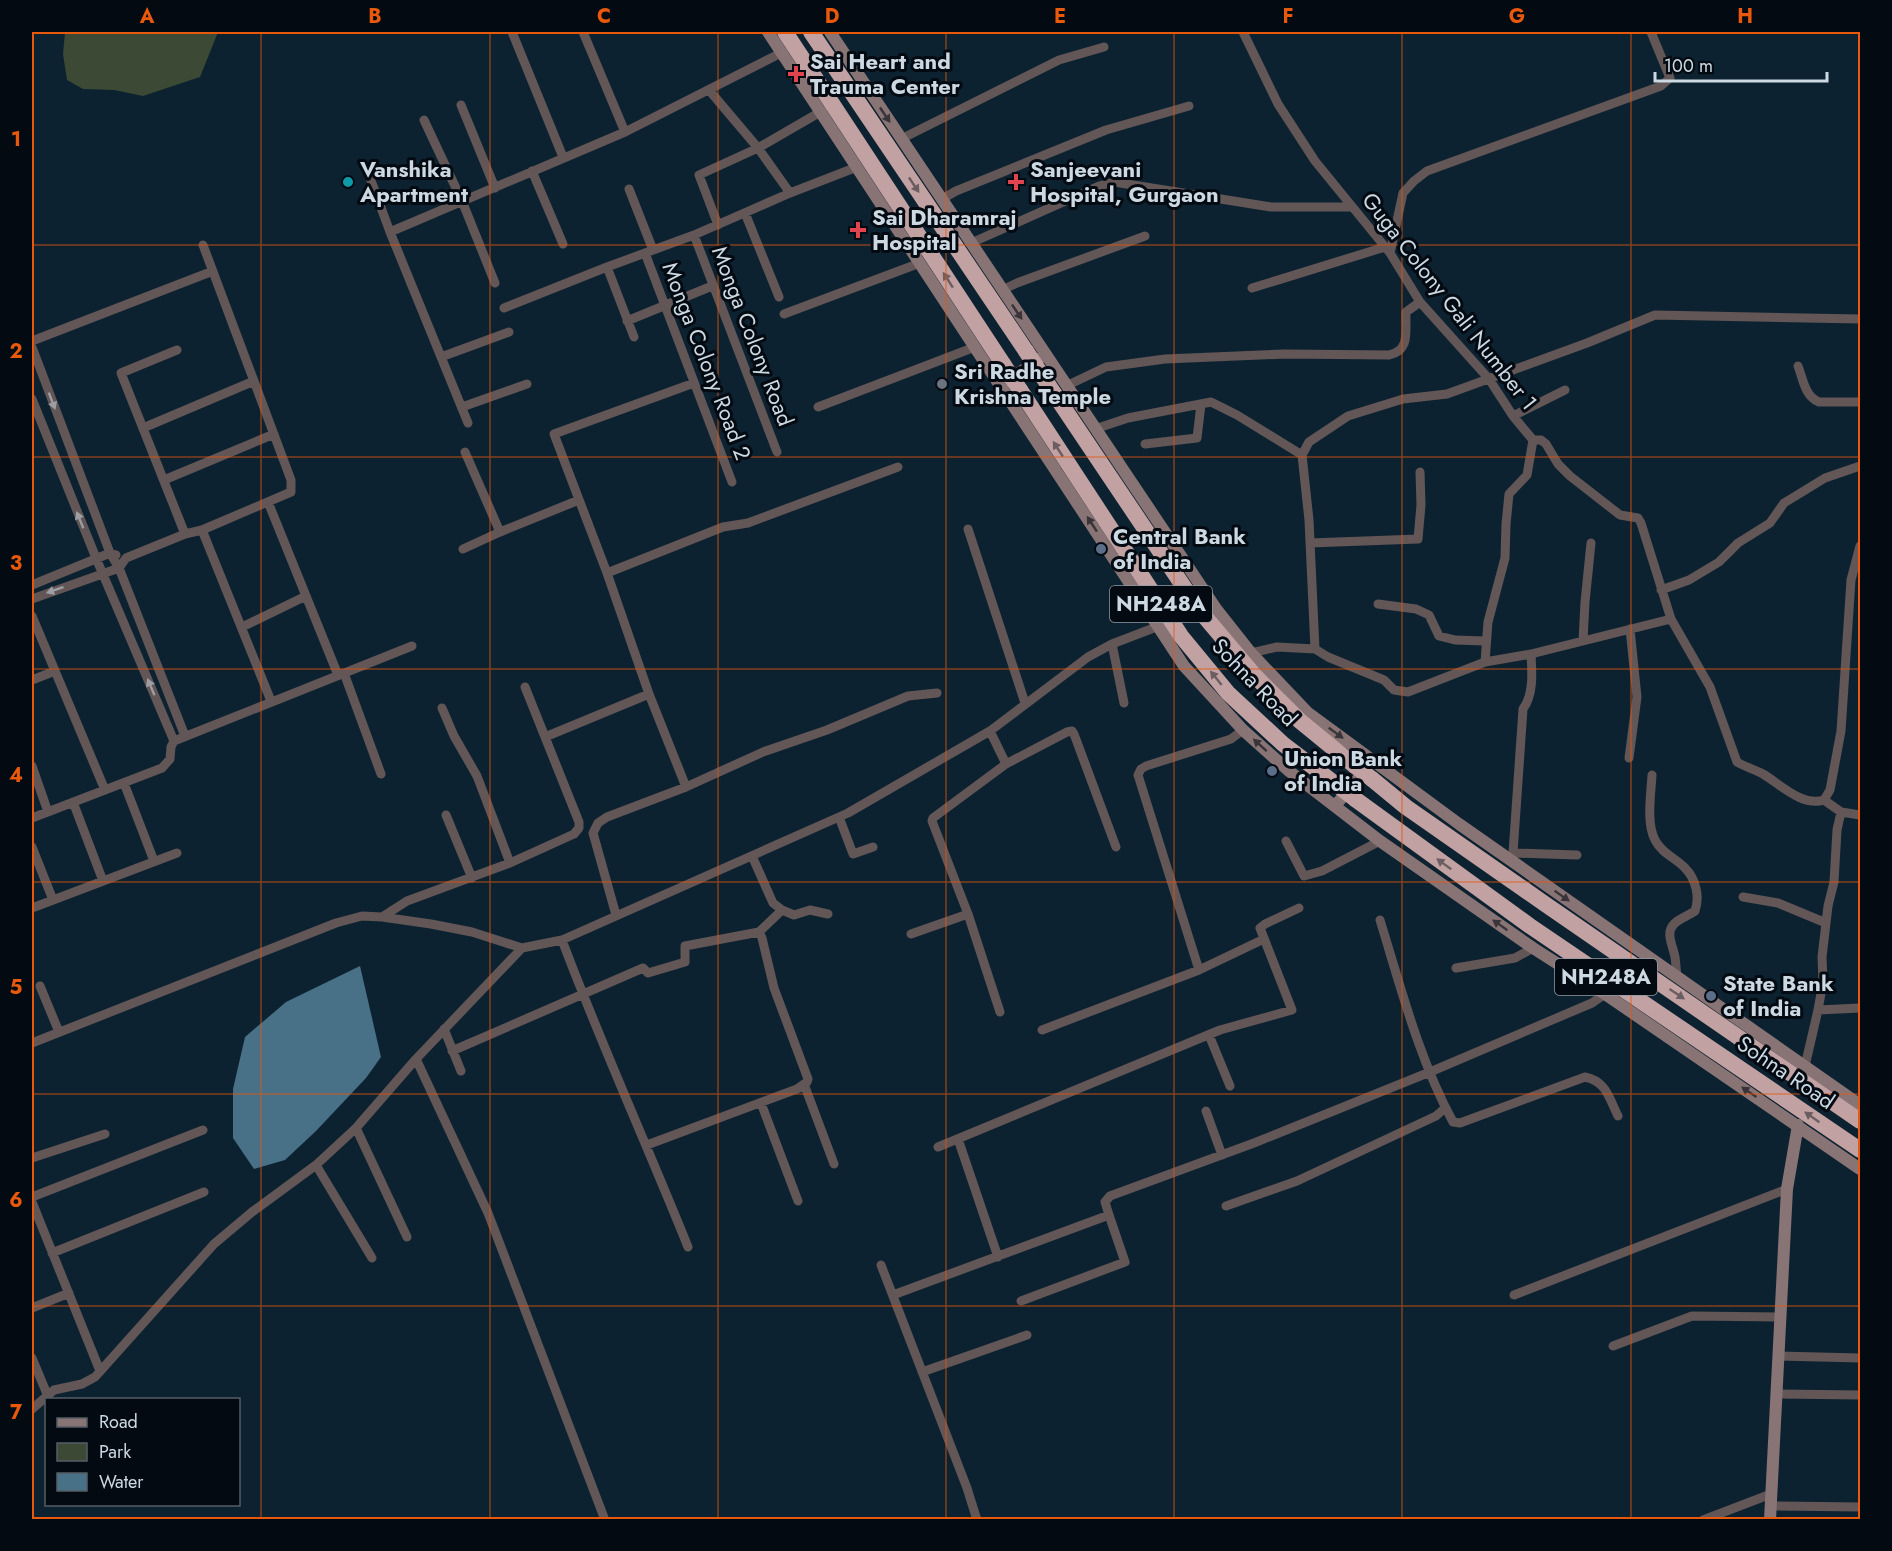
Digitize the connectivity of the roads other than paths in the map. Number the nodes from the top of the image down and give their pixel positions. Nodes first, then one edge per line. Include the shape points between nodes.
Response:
1 (512, 32) edge
2 (583, 32) edge
3 (768, 32) edge
4 (785, 32) edge
5 (811, 32) edge
6 (830, 32) edge
7 (1243, 32) edge
8 (1651, 32) edge
9 (1104, 47) dead end
10 (783, 52) junction
11 (709, 90) junction
12 (461, 105) dead end
13 (1189, 106) dead end
14 (822, 111) junction
15 (424, 120) dead end
16 (625, 132) junction
17 (901, 139) junction
18 (758, 148) junction
19 (563, 158) junction
20 (857, 167) junction
21 (532, 171) junction
22 (369, 175) dead end
23 (495, 188) junction
24 (629, 189) dead end
25 (789, 193) junction
26 (942, 200) junction
27 (462, 201) junction
28 (1352, 207) junction
29 (745, 213) junction
30 (718, 225) junction
31 (390, 232) junction
32 (693, 235) junction
33 (1144, 236) dead end
34 (971, 243) junction
35 (563, 244) dead end
36 (203, 245) dead end
37 (1387, 250) junction
38 (649, 251) junction
39 (920, 263) junction
40 (607, 267) junction
41 (213, 272) junction
42 (495, 283) dead end
43 (712, 285) junction
44 (1252, 288) dead end
45 (1002, 290) junction
46 (779, 297) dead end
47 (1420, 302) junction
48 (664, 306) junction
49 (504, 308) dead end
50 (784, 314) dead end
51 (1860, 320) edge
52 (627, 321) junction
53 (509, 332) dead end
54 (634, 337) dead end
55 (32, 341) edge
56 (32, 347) edge
57 (975, 347) junction
58 (177, 350) dead end
59 (1046, 355) junction
60 (441, 357) junction
61 (1798, 366) dead end
62 (1489, 380) junction
63 (254, 381) junction
64 (694, 383) junction
65 (527, 384) dead end
66 (1000, 386) junction
67 (1066, 386) junction
68 (1565, 390) dead end
69 (32, 399) edge
70 (1860, 402) edge
71 (1201, 404) junction
72 (462, 407) junction
73 (818, 407) dead end
74 (1513, 416) junction
75 (468, 423) dead end
76 (143, 429) junction
77 (1095, 429) junction
78 (274, 434) junction
79 (1533, 440) junction
80 (1145, 444) dead end
81 (465, 452) dead end
82 (777, 452) dead end
83 (1302, 454) junction
84 (1860, 465) edge
85 (898, 467) dead end
86 (1420, 472) dead end
87 (164, 480) junction
88 (732, 482) dead end
89 (579, 500) junction
90 (268, 502) junction
91 (968, 529) dead end
92 (202, 530) junction
93 (500, 532) junction
94 (185, 534) junction
95 (1310, 543) junction
96 (1591, 543) dead end
97 (1860, 546) edge
98 (463, 549) dead end
99 (110, 553) junction
100 (96, 558) junction
101 (126, 558) junction
102 (119, 568) junction
103 (607, 573) junction
104 (103, 574) junction
105 (32, 585) edge
106 (1661, 590) junction
107 (306, 596) junction
108 (32, 599) edge
109 (1378, 604) dead end
110 (32, 616) edge
111 (1671, 619) junction
112 (1159, 626) junction
113 (242, 627) junction
114 (1630, 629) junction
115 (1485, 641) junction
116 (1583, 641) junction
117 (1112, 644) junction
118 (412, 646) dead end
119 (1315, 649) junction
120 (1251, 653) junction
121 (1531, 654) junction
122 (1485, 662) junction
123 (55, 671) junction
124 (341, 674) junction
125 (32, 680) edge
126 (525, 687) dead end
127 (938, 693) dead end
128 (649, 694) junction
129 (271, 701) junction
130 (1025, 703) junction
131 (1124, 703) dead end
132 (442, 708) dead end
133 (1243, 730) junction
134 (990, 731) junction
135 (185, 736) junction
136 (545, 737) junction
137 (174, 741) junction
138 (1629, 758) dead end
139 (1373, 761) junction
140 (1006, 764) junction
141 (32, 766) edge
142 (381, 774) dead end
143 (1652, 776) dead end
144 (124, 783) junction
145 (686, 787) junction
146 (105, 790) junction
147 (1824, 800) junction
148 (72, 802) junction
149 (1335, 806) junction
150 (48, 812) junction
151 (1841, 812) junction
152 (447, 815) dead end
153 (1860, 815) edge
154 (839, 817) junction
155 (32, 818) edge
156 (1286, 841) dead end
157 (1380, 841) junction
158 (873, 847) dead end
159 (1116, 847) dead end
160 (32, 848) edge
161 (177, 853) dead end
162 (1577, 855) dead end
163 (753, 856) junction
164 (1511, 856) junction
165 (154, 861) junction
166 (510, 863) junction
167 (472, 878) junction
168 (103, 881) junction
169 (1743, 897) dead end
170 (53, 900) junction
171 (32, 908) edge
172 (1299, 908) dead end
173 (782, 910) junction
174 (828, 914) dead end
175 (968, 914) junction
176 (616, 915) junction
177 (382, 917) junction
178 (1380, 920) dead end
179 (1826, 923) junction
180 (759, 932) junction
181 (911, 934) dead end
182 (1264, 939) junction
183 (562, 940) junction
184 (522, 948) junction
185 (1533, 948) junction
186 (1456, 968) dead end
187 (1199, 970) junction
188 (1677, 976) junction
189 (40, 986) dead end
190 (1605, 994) junction
191 (583, 995) junction
192 (1860, 1008) edge
193 (1818, 1010) junction
194 (1000, 1012) dead end
195 (444, 1029) junction
196 (1042, 1030) dead end
197 (59, 1032) junction
198 (1209, 1035) junction
199 (32, 1043) edge
200 (452, 1051) junction
201 (416, 1059) junction
202 (1805, 1066) junction
203 (461, 1071) dead end
204 (1430, 1072) junction
205 (804, 1084) junction
206 (1230, 1086) dead end
207 (761, 1103) junction
208 (1860, 1105) edge
209 (1445, 1108) junction
210 (1206, 1111) dead end
211 (1618, 1116) dead end
212 (1860, 1121) edge
213 (1797, 1125) junction
214 (356, 1128) junction
215 (203, 1130) dead end
216 (105, 1134) dead end
217 (958, 1139) junction
218 (647, 1145) junction
219 (938, 1147) dead end
220 (1860, 1150) edge
221 (1222, 1155) junction
222 (32, 1158) edge
223 (834, 1164) dead end
224 (316, 1165) junction
225 (1860, 1169) edge
226 (1786, 1188) junction
227 (204, 1192) dead end
228 (32, 1197) edge
229 (798, 1201) dead end
230 (32, 1202) edge
231 (1226, 1206) dead end
232 (1109, 1215) junction
233 (407, 1237) dead end
234 (688, 1247) dead end
235 (52, 1253) junction
236 (998, 1257) junction
237 (372, 1258) dead end
238 (881, 1265) dead end
239 (69, 1293) junction
240 (893, 1295) junction
241 (1514, 1295) dead end
242 (1021, 1301) dead end
243 (32, 1308) edge
244 (1780, 1317) junction
245 (1027, 1335) dead end
246 (1613, 1346) dead end
247 (1778, 1356) junction
248 (32, 1358) edge
249 (1860, 1358) edge
250 (100, 1371) junction
251 (922, 1372) junction
252 (47, 1394) junction
253 (1776, 1394) junction
254 (1860, 1395) edge
255 (32, 1409) edge
256 (1771, 1500) junction
257 (1860, 1507) edge
258 (605, 1520) edge
259 (977, 1520) edge
260 (1703, 1520) edge
261 (1770, 1520) edge

1 - 19 street
2 - 16 street
3 - 10 main road
220 -> 4 highway, Sohna Road / NH248A, bridge via 1530,926 1282,744 1228,693 1181,636
5 -> 212 highway, Sohna Road / NH248A, bridge via 1200,611 1254,675 1300,721 1406,807
6 -> 17 main road
7 - 28 street, Guga Colony Gali Number 1 via 1288,121
8 - 37 street via 1668,69 1668,81 1426,171 1403,193
9 - 17 street via 1059,60
10 - 11 street
10 - 14 main road
11 - 16 street
11 - 18 street
12 - 23 street
13 - 26 street via 1106,129
14 - 18 street
14 - 20 main road
15 - 27 street
16 - 19 street
17 - 26 main road
18 - 25 street
18 - 30 street via 699,175
19 - 21 street
20 - 25 street, Monga Colony Road
20 - 39 main road
21 - 23 street
21 - 35 street
22 - 31 street
23 - 27 street
24 - 38 street, Monga Colony Road 2
25 - 29 street, Monga Colony Road
26 - 34 main road
27 - 31 street
27 - 42 street
28 - 34 street via 1271,207 1113,182
28 - 37 street, Guga Colony Gali Number 1
29 - 30 street, Monga Colony Road
29 - 46 street
30 - 32 street, Monga Colony Road
31 - 60 street
32 - 38 street, Monga Colony Road
32 - 43 street, Monga Colony Road
33 - 45 street
34 - 45 main road
36 - 41 street
37 - 44 street
37 - 47 street, Guga Colony Gali Number 1
38 - 40 street, Monga Colony Road
38 - 48 street, Monga Colony Road 2
39 - 50 street
39 - 57 main road
40 - 49 street, Monga Colony Road
40 - 52 street
41 - 55 street
41 - 63 street
43 - 48 street
43 - 82 street, Monga Colony Road
45 -> 59 main road
47 - 62 street, Guga Colony Gali Number 1
47 - 67 street via 1406,312 1403,349 1398,353 1165,359 1106,367
48 - 52 street
48 - 64 street, Monga Colony Road 2
51 - 62 street via 1655,315
52 - 54 street
53 - 60 street
56 -> 99 street
57 - 66 main road
57 - 73 street
58 - 76 street via 121,373
59 - 66 main road
59 - 67 main road
60 - 72 street
61 - 70 street via 1813,400
62 - 74 street, Guga Colony Gali Number 1
62 - 83 street via 1448,394 1403,399 1348,416 1309,441
63 - 76 street
63 - 78 street
64 - 88 street, Monga Colony Road 2
64 - 89 street via 554,434
65 - 72 street
112 -> 66 main road
67 - 77 main road
68 - 74 street
100 -> 69 street
71 - 77 street via 1128,418
71 - 80 street via 1197,438
71 - 83 street via 1211,402 1220,406
72 - 75 street
74 - 79 street, Guga Colony Gali Number 1
76 - 87 street
77 - 120 main road via 1217,610
78 - 87 street
78 - 90 street via 291,480 291,492
79 - 106 street, Guga Colony Gali Number 1 via 1546,444 1570,476 1620,515 1638,518
79 - 115 street via 1527,475 1509,494 1505,558
81 - 93 street
83 - 95 street
84 - 106 street via 1825,478 1784,503 1770,523 1738,543 1719,562 1689,580
85 - 103 street via 748,522 723,527
86 - 95 street via 1418,539
87 - 94 street
89 - 93 street
89 - 103 street
90 - 92 street
90 - 107 street
91 - 130 street
92 - 94 street
92 - 113 street
93 - 98 street
94 - 101 street
95 - 119 street
96 - 116 street
97 - 147 street via 1851,580 1841,731 1830,790
99 - 100 street
99 - 101 street
99 - 102 street
100 - 104 street
100 - 105 street
101 - 102 street
102 - 104 street
102 - 135 street
103 - 128 street
104 -> 108 street
137 -> 104 street
106 - 111 street, Guga Colony Gali Number 1
107 - 113 street
107 - 124 street
109 - 115 street via 1416,609 1429,615 1439,636
110 - 123 street
111 - 114 street
111 - 147 street, Guga Colony Gali Number 1 via 1710,687 1737,762 1794,795
112 - 117 street
112 - 133 main road via 1184,666
113 - 129 street
114 - 116 street
114 - 138 street via 1637,697
115 - 122 street
116 - 121 street
117 - 130 street
117 - 131 street
118 - 124 street
119 - 120 street via 1276,647
119 - 122 street via 1384,680 1394,690 1408,692
120 -> 139 main road via 1307,712
121 - 122 street
121 - 164 street via 1532,676 1523,710
123 - 125 street
123 - 146 street
124 - 129 street
124 - 142 street
126 - 136 street
127 - 145 street via 908,696 763,752
128 - 136 street
128 - 145 street
129 - 135 street
130 - 134 street
132 - 166 street via 477,776
149 -> 133 main road
133 - 187 street via 1231,739 1146,766 1138,775
134 - 140 street
134 - 154 street
135 - 137 street
136 - 166 street via 579,828 574,834
137 - 144 street via 168,763
139 - 149 main road
139 - 164 main road
140 - 159 street via 1072,731
140 - 175 street via 932,819
141 - 150 street
143 - 188 street via 1654,839 1685,868 1695,884 1698,899 1695,911 1671,926 1669,935
144 - 146 street
144 - 165 street
145 - 176 street via 598,823 593,833
146 - 148 street
147 - 151 street
148 - 150 street
148 - 168 street
149 - 157 main road
150 - 155 street
151 - 153 street
151 - 179 street
152 - 167 street
154 - 158 street via 853,854
154 - 163 street
156 - 157 street via 1304,876
185 -> 157 main road
160 - 170 street
161 - 165 street
162 - 164 street
163 - 173 street via 772,903
163 - 176 street
164 -> 188 main road
165 - 168 street
166 - 167 street
167 - 177 street via 407,901
168 - 170 street
169 - 179 street via 1778,903
170 - 171 street
172 - 182 street via 1260,928
173 - 174 street via 794,915 810,910
173 - 180 street
175 - 181 street
175 - 194 street
176 - 183 street
177 - 184 street via 461,930
177 - 197 street via 362,916 336,923
178 - 204 street
179 - 193 street
180 - 191 street via 685,946 686,962 648,973 643,968
180 - 205 street via 774,988 808,1079
182 - 187 street
182 - 198 street via 1292,1010
183 - 184 street
183 - 191 street
184 - 195 street
185 - 186 street via 1515,958
185 - 190 main road
187 - 196 street
188 - 202 main road
189 - 197 street
190 - 204 street
213 -> 190 main road
191 - 200 street
191 - 218 street
192 - 193 street
193 - 202 street
195 - 200 street
195 - 201 street
197 - 199 street
198 - 206 street
198 - 217 street
200 - 203 street
201 - 214 street
201 - 258 street via 488,1213
202 - 208 main road
204 - 209 street
204 - 221 street
205 - 207 street
205 - 223 street
207 - 218 street
207 - 229 street
209 - 211 street via 1453,1122 1460,1123 1585,1077 1604,1087
209 - 231 street via 1436,1116 1297,1181
210 - 221 street
213 - 225 main road
213 - 226 main road
214 - 224 street
214 - 233 street
215 - 228 street
216 - 222 street
217 - 219 street
217 - 236 street
218 - 234 street
221 - 232 street via 1110,1196 1105,1202
224 - 237 street
224 - 250 street via 214,1244
226 - 241 street
226 - 244 main road
227 - 235 street
230 - 235 street
232 - 236 street
232 - 242 street via 1125,1262
235 - 239 street
236 - 240 street
238 - 240 street
239 - 243 street
239 - 250 street
240 - 251 street
244 - 246 street via 1692,1316
244 - 247 main road
245 - 251 street
247 - 249 street
247 - 253 main road
248 - 252 street
250 - 252 street via 82,1384
251 - 259 street
252 - 255 street
253 - 254 street
253 - 256 main road
256 - 257 street
256 - 260 street
256 - 261 main road

